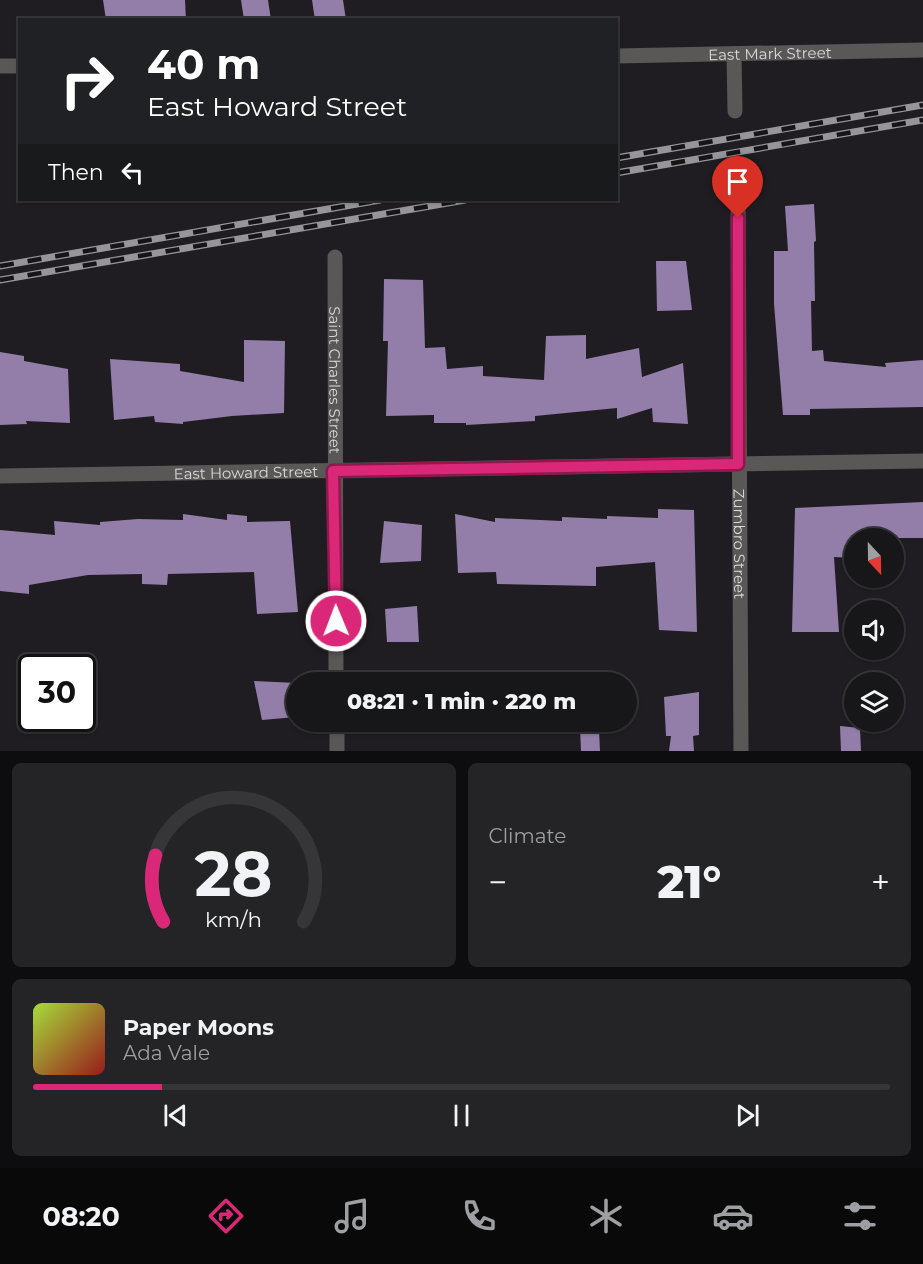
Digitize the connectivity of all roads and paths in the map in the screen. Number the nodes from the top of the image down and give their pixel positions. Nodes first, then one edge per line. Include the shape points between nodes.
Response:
1 (923, 50) edge
2 (734, 54) junction
3 (618, 56) edge
4 (0, 66) edge
5 (18, 66) edge
6 (735, 111) dead end
7 (738, 194) dead end
8 (335, 257) dead end
9 (923, 461) edge
10 (738, 464) junction
11 (333, 471) junction
12 (0, 476) edge
13 (336, 672) edge
14 (337, 732) edge
15 (337, 751) edge
16 (741, 751) edge

1 - 2 street, East Mark Street
2 - 3 street, East Mark Street
2 - 6 street
4 - 5 street
7 - 10 street, Zumbro Street
8 - 11 street, Saint Charles Street
9 - 10 street, East Howard Street
10 - 11 street, East Howard Street
10 - 16 street, Zumbro Street
11 - 12 street, East Howard Street
11 - 13 street, Saint Charles Street
14 - 15 street

